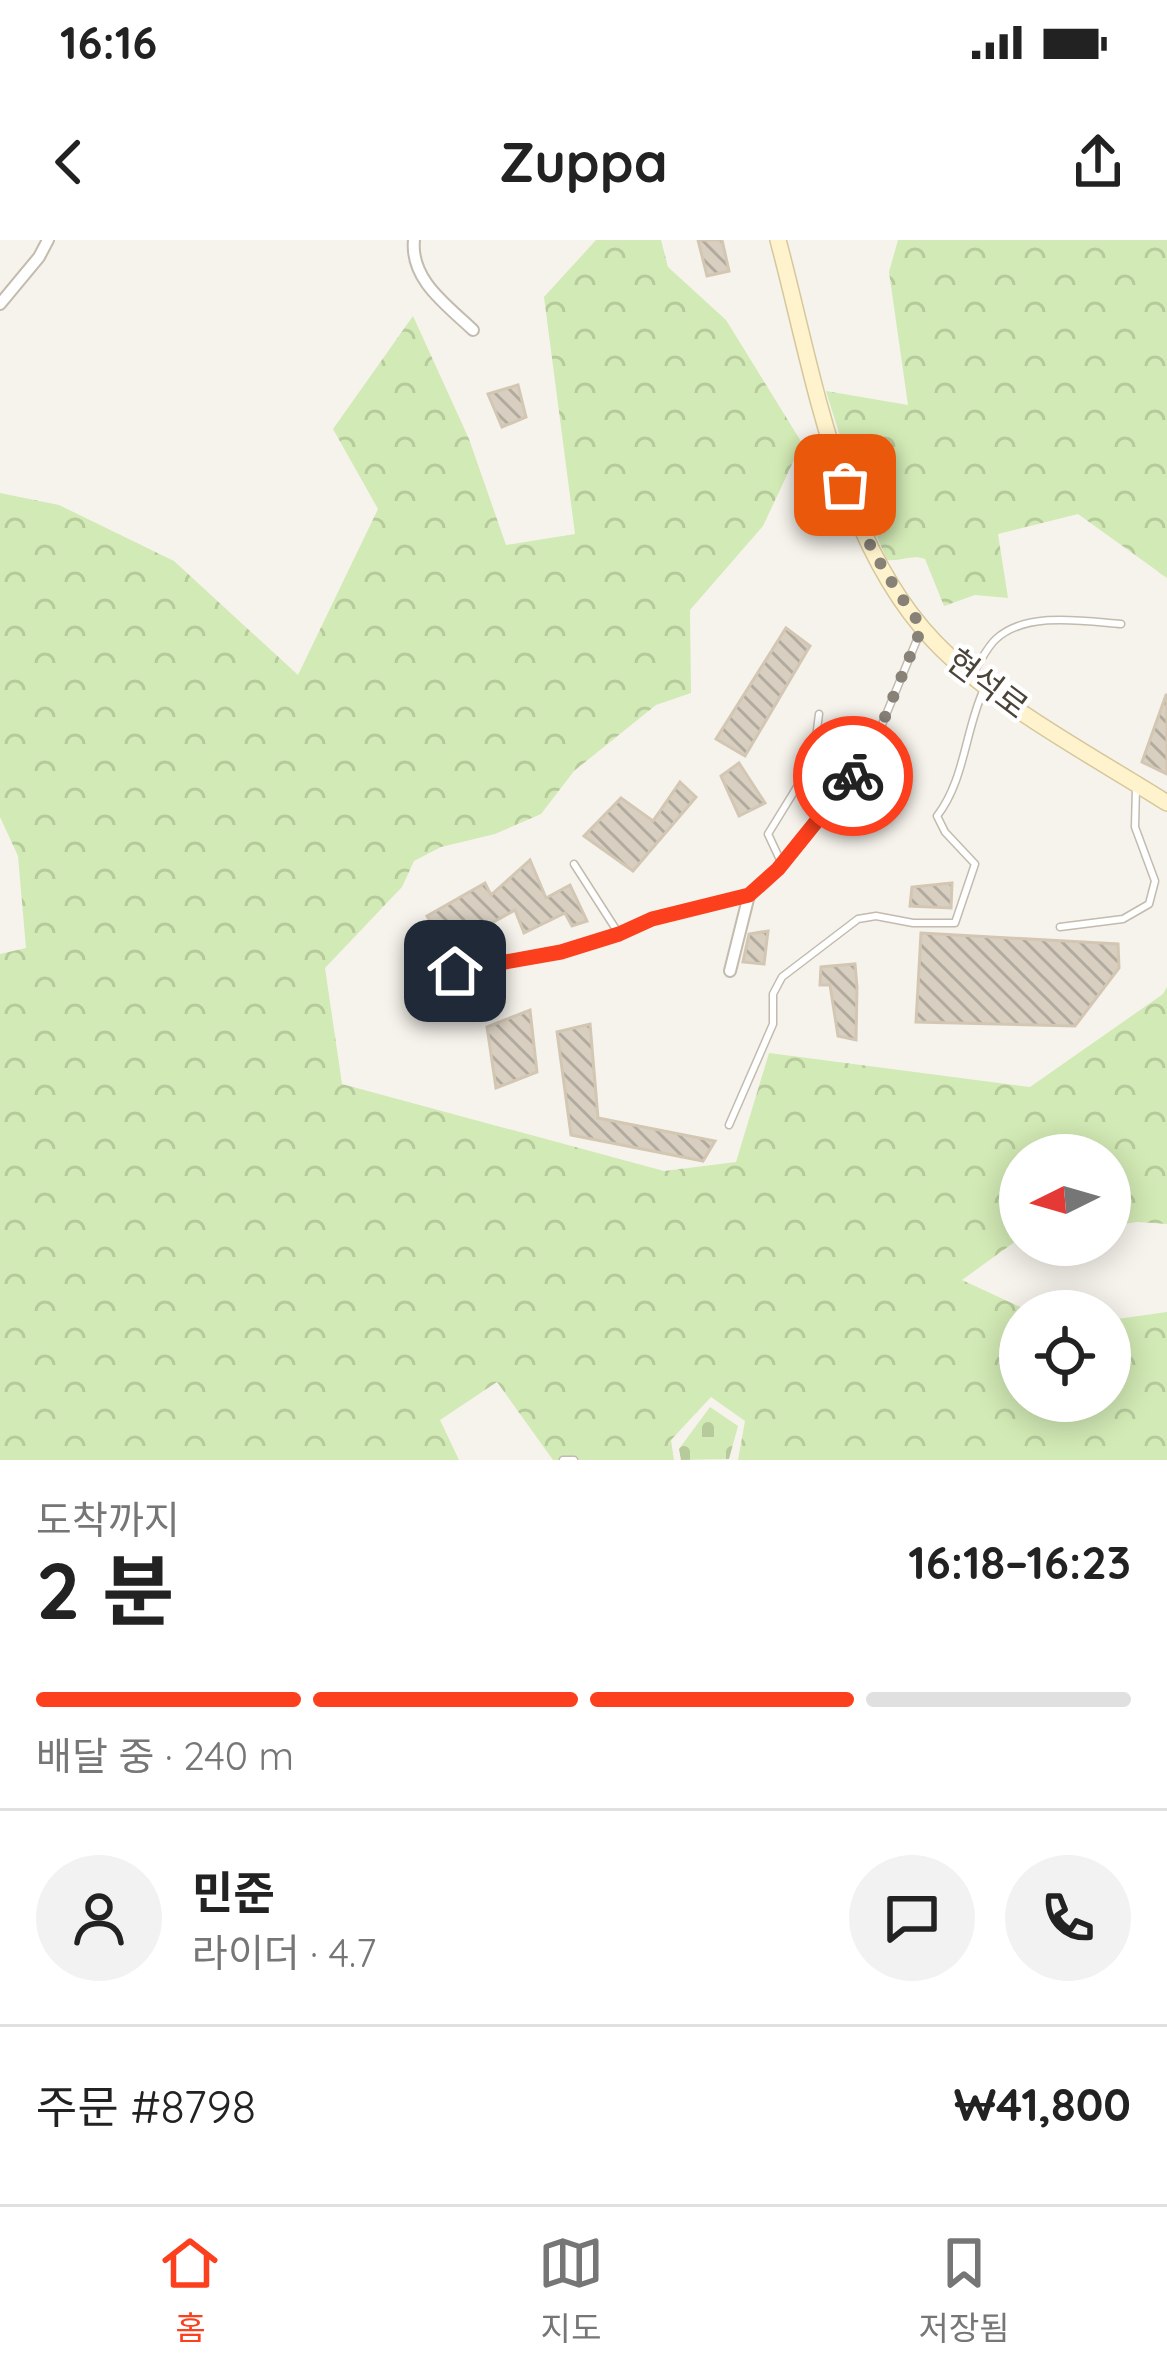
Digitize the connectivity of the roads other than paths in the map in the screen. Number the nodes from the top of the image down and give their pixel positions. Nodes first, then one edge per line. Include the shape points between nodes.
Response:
1 (47, 240) edge
2 (415, 240) edge
3 (778, 240) edge
4 (0, 304) edge
5 (473, 331) dead end
6 (1121, 624) dead end
7 (922, 627) junction
8 (979, 680) junction
9 (819, 714) dead end
10 (1136, 784) junction
11 (1167, 803) edge
12 (574, 864) dead end
13 (782, 864) junction
14 (749, 895) junction
15 (1060, 927) dead end
16 (619, 934) junction
17 (455, 971) dead end
18 (730, 971) dead end
19 (729, 1125) dead end
20 (563, 1460) edge
21 (574, 1460) edge

1 - 4 street
2 - 5 street via 413,258 426,285
3 - 7 street, 현석로 via 858,524
6 - 8 lane via 1018,626 995,639
7 - 8 street, 현석로
7 - 13 lane via 871,751
8 - 10 street, 현석로
8 - 19 lane via 951,798 937,816 975,864 955,923 858,919 782,977 773,1024
9 - 13 lane via 813,761 768,834
10 - 11 street, 현석로
10 - 15 lane via 1135,827 1155,880 1149,904 1123,919
12 - 16 lane
13 - 14 lane
14 - 16 lane
14 - 18 street
16 - 17 lane
20 - 21 lane

